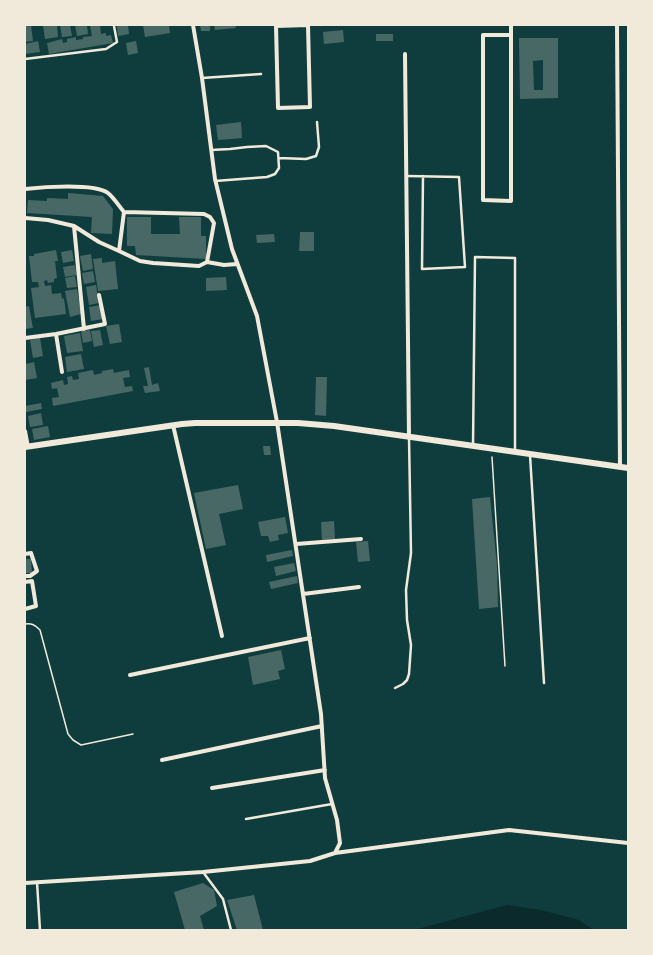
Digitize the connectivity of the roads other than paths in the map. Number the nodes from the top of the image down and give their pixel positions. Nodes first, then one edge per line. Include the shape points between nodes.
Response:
1 (193, 25) edge
2 (302, 25) edge
3 (512, 25) edge
4 (617, 25) edge
5 (114, 26) edge
6 (511, 35) junction
7 (405, 54) dead end
8 (25, 58) edge
9 (261, 74) dead end
10 (202, 78) junction
11 (317, 122) dead end
12 (211, 150) junction
13 (279, 158) junction
14 (406, 176) junction
15 (423, 176) junction
16 (216, 181) junction
17 (25, 189) edge
18 (124, 212) junction
19 (25, 218) edge
20 (74, 226) junction
21 (119, 251) junction
22 (207, 262) junction
23 (237, 264) junction
24 (99, 295) dead end
25 (84, 329) junction
26 (56, 334) junction
27 (25, 338) edge
28 (62, 372) dead end
29 (277, 422) junction
30 (173, 425) junction
31 (25, 431) edge
32 (409, 437) junction
33 (473, 446) junction
34 (26, 447) edge
35 (515, 452) junction
36 (530, 455) junction
37 (620, 467) junction
38 (628, 468) edge
39 (361, 539) dead end
40 (296, 544) junction
41 (25, 554) edge
42 (25, 576) edge
43 (25, 582) edge
44 (359, 587) dead end
45 (303, 594) junction
46 (25, 609) edge
47 (222, 636) dead end
48 (310, 638) junction
49 (130, 675) dead end
50 (544, 683) dead end
51 (395, 688) dead end
52 (322, 726) junction
53 (162, 760) dead end
54 (325, 770) junction
55 (212, 788) dead end
56 (332, 804) junction
57 (246, 819) dead end
58 (628, 843) edge
59 (336, 853) junction
60 (203, 872) junction
61 (37, 882) junction
62 (25, 883) edge
63 (40, 930) edge
64 (231, 930) edge

1 - 10 street
2 - 2 street via 308,25 310,107 278,108 276,26
3 - 6 street
4 - 37 street
5 - 8 lane via 116,42 106,49
6 - 6 street via 511,201 483,200 483,34
7 - 14 street
9 - 10 lane
10 - 12 street
11 - 13 lane via 320,147 316,156 306,159
12 - 13 lane via 266,146 278,152
12 - 16 street
13 - 16 lane via 279,168 275,174 267,177
14 - 15 lane
14 - 32 street
15 - 15 lane via 460,177 465,266 422,269
16 - 23 street
17 - 18 street via 87,187 107,192
18 - 21 street
18 - 22 street via 210,216 214,223
19 - 20 street
20 - 21 street
20 - 25 street
21 - 22 street via 140,261 153,263 199,266
22 - 23 street
23 - 29 street via 257,316
24 - 25 street via 105,324
25 - 26 street
26 - 27 street
26 - 28 street
29 - 30 street via 195,422
29 - 32 street via 334,426
29 - 40 street
30 - 34 street
30 - 47 street
31 - 34 street
32 - 33 street
32 - 51 lane via 411,552 406,601 411,645 409,674 403,684
33 - 35 street
33 - 35 lane via 475,257 515,258
35 - 36 street
36 - 37 street
36 - 50 lane
37 - 38 street
39 - 40 street
40 - 45 street
41 - 42 street via 31,554 37,571
43 - 46 street via 32,581 36,606
44 - 45 street
45 - 48 street
48 - 49 street
48 - 52 street
52 - 53 street
52 - 54 street
54 - 55 street
54 - 56 street
56 - 57 lane
56 - 59 street via 340,843
58 - 59 street via 509,830
59 - 60 street via 310,861
60 - 61 street
60 - 64 lane via 223,899
61 - 62 street
61 - 63 lane

